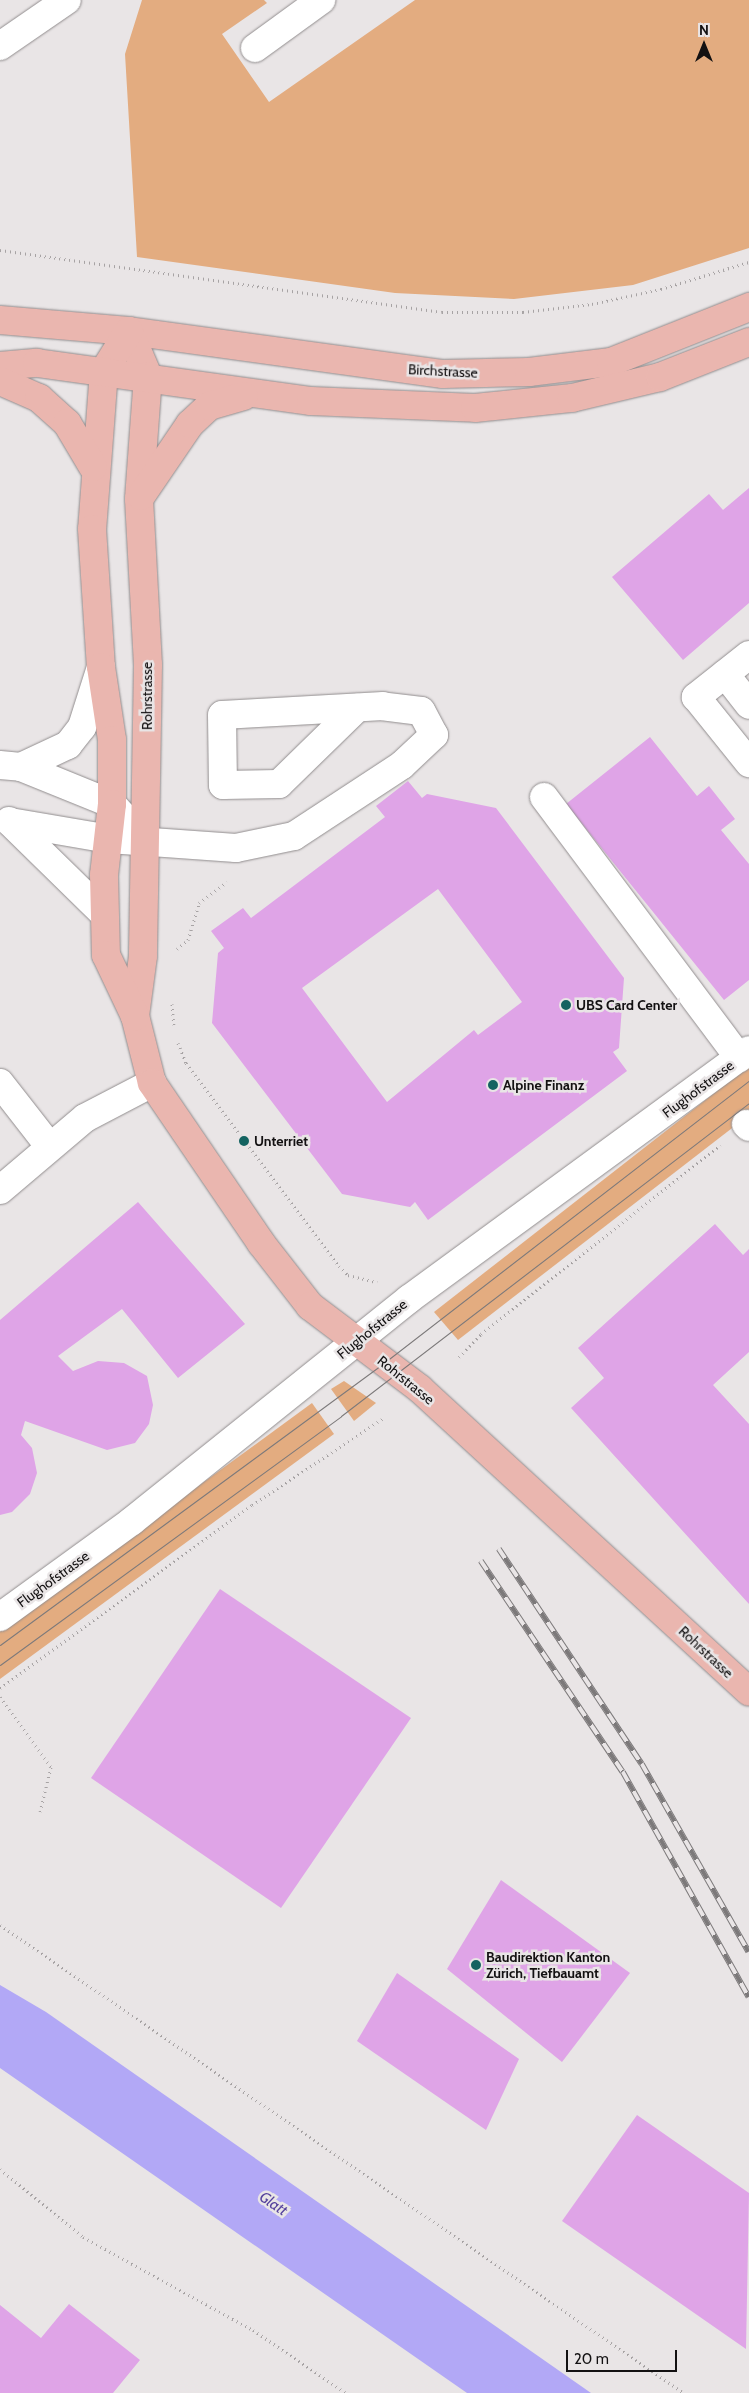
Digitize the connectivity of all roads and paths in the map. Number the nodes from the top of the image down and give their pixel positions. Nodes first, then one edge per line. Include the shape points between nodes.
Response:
1 (67, 0) edge
2 (321, 0) edge
3 (0, 46) edge
4 (255, 48) dead end
5 (0, 250) edge
6 (749, 262) edge
7 (749, 307) edge
8 (0, 320) edge
9 (129, 331) junction
10 (749, 342) edge
11 (0, 366) edge
12 (104, 371) junction
13 (148, 376) junction
14 (0, 381) edge
15 (248, 395) junction
16 (93, 467) junction
17 (139, 499) junction
18 (749, 655) edge
19 (101, 666) junction
20 (725, 674) junction
21 (749, 705) edge
22 (357, 708) junction
23 (749, 763) edge
24 (11, 766) edge
25 (544, 797) dead end
26 (112, 804) junction
27 (5, 817) edge
28 (109, 839) junction
29 (144, 839) junction
30 (236, 848) junction
31 (104, 914) junction
32 (169, 954) dead end
33 (172, 992) dead end
34 (135, 1016) junction
35 (744, 1054) edge
36 (0, 1083) edge
37 (152, 1083) junction
38 (748, 1126) edge
39 (50, 1148) junction
40 (0, 1190) edge
41 (385, 1281) dead end
42 (358, 1342) junction
43 (459, 1357) dead end
44 (385, 1417) dead end
45 (0, 1616) edge
46 (0, 1688) edge
47 (749, 1692) edge
48 (0, 1697) edge
49 (40, 1812) dead end
50 (0, 1925) edge
51 (0, 2169) edge
52 (346, 2393) edge
53 (684, 2393) edge

1 - 3 street
2 - 4 street
5 - 6 path via 442,312 523,312 592,304 661,289
7 - 9 main road, Birchstrasse via 611,362 529,372 443,374
8 - 9 main road, Birchstrasse
9 - 12 main road
9 - 13 main road
10 - 15 main road via 660,377 572,398 475,408
11 - 12 main road via 37,363
12 - 13 main road
12 - 16 main road, Rohrstrasse
13 - 15 main road
13 - 17 main road, Rohrstrasse
14 - 16 main road via 39,398 67,423
15 - 17 main road via 209,406 190,424
16 - 19 main road, Rohrstrasse via 92,529
17 - 29 main road, Rohrstrasse via 148,665
18 - 20 street
19 - 24 street via 82,727 68,745
19 - 26 main road, Rohrstrasse via 112,740
20 - 21 street
20 - 23 street via 696,697
22 - 22 street via 222,715 223,785 279,784
22 - 30 street via 421,711 434,735 402,765 294,836
24 - 26 street
25 - 35 street
26 - 28 main road, Rohrstrasse
26 - 29 street
27 - 28 street
27 - 31 street
28 - 29 street
28 - 31 main road, Rohrstrasse
29 - 30 street
29 - 34 main road, Rohrstrasse via 143,956
30 - 32 path via 227,882 199,903 188,940
31 - 34 main road, Rohrstrasse via 106,955
33 - 41 path via 174,1032 186,1063 339,1266 362,1281
34 - 37 main road, Rohrstrasse
35 - 42 street, Flughofstrasse via 409,1299
36 - 39 street
37 - 39 street via 91,1114
37 - 42 main road, Rohrstrasse via 310,1306
38 - 43 path via 480,1334
39 - 40 street
42 - 45 street, Flughofstrasse via 132,1522
42 - 47 main road, Rohrstrasse via 425,1394
44 - 46 path via 252,1505
48 - 49 path via 51,1768
50 - 53 path
51 - 52 path via 83,2237 253,2330

